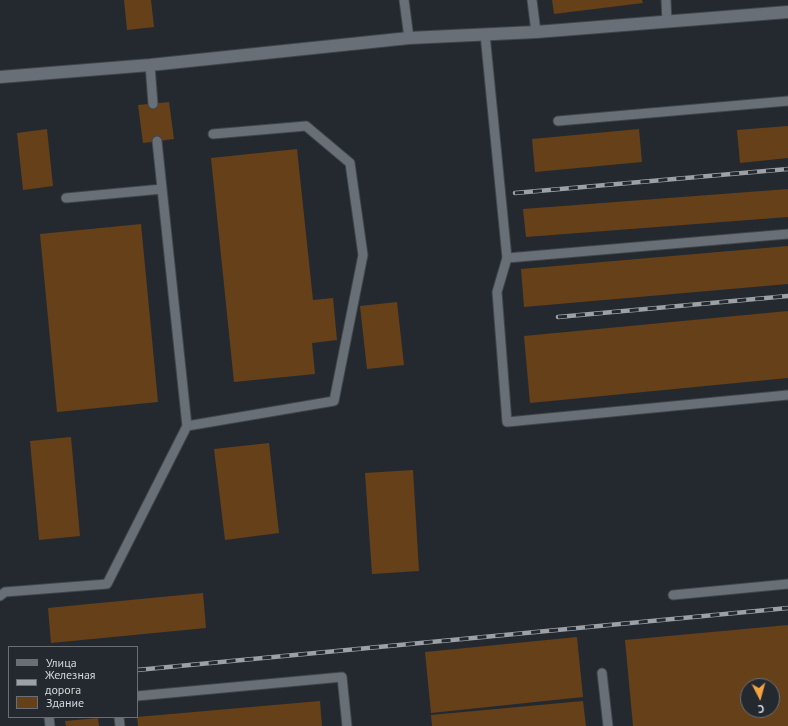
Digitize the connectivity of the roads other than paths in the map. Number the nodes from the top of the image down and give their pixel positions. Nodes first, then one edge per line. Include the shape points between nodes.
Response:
1 (404, 0) edge
2 (532, 0) edge
3 (666, 0) edge
4 (788, 12) edge
5 (667, 22) junction
6 (536, 32) junction
7 (485, 34) junction
8 (409, 38) junction
9 (150, 65) junction
10 (0, 78) edge
11 (788, 101) edge
12 (153, 104) dead end
13 (558, 121) dead end
14 (213, 134) dead end
15 (157, 141) dead end
16 (162, 189) junction
17 (66, 198) dead end
18 (788, 234) edge
19 (507, 258) junction
20 (788, 395) edge
21 (187, 426) junction
22 (788, 584) edge
23 (2, 593) edge
24 (673, 595) dead end
25 (602, 673) dead end
26 (138, 696) edge
27 (347, 726) edge
28 (608, 726) edge

1 - 8 lane
2 - 6 lane
3 - 5 lane
4 - 5 street
5 - 6 street
6 - 7 street
7 - 8 street
7 - 19 lane
8 - 9 street
9 - 10 street
9 - 12 lane
11 - 13 lane
14 - 21 lane via 306,126 350,163 363,255 334,401
15 - 16 lane
16 - 17 lane
16 - 21 lane
18 - 19 lane
19 - 20 lane via 497,292 507,422
21 - 23 lane via 107,584
22 - 24 lane
25 - 28 lane
26 - 27 lane via 342,677

